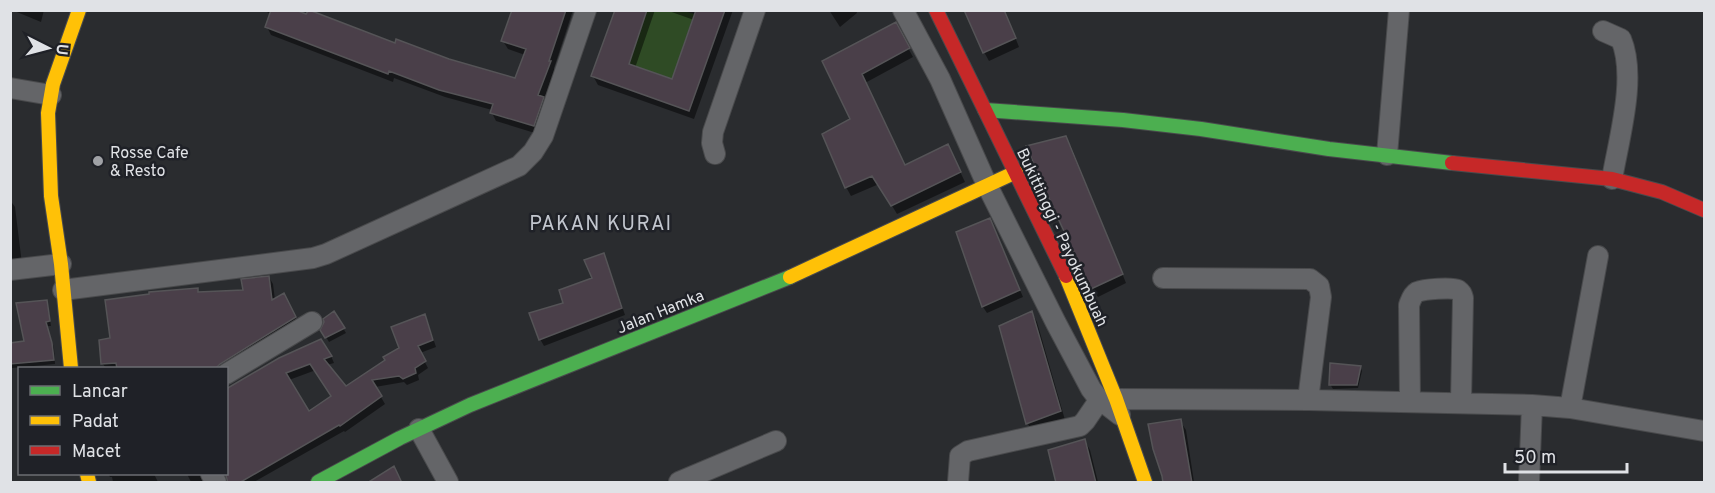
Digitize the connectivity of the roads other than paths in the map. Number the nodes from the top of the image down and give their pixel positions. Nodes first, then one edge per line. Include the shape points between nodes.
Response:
1 (79, 10) edge
2 (586, 10) edge
3 (755, 10) edge
4 (903, 10) edge
5 (936, 10) edge
6 (1399, 10) edge
7 (1603, 31) dead end
8 (10, 88) edge
9 (51, 95) junction
10 (985, 110) junction
11 (715, 154) dead end
12 (1387, 155) junction
13 (1016, 172) junction
14 (1612, 179) junction
15 (987, 185) junction
16 (1704, 208) edge
17 (1598, 255) dead end
18 (61, 264) junction
19 (10, 270) edge
20 (1163, 278) dead end
21 (63, 290) junction
22 (312, 322) dead end
23 (71, 367) edge
24 (228, 373) edge
25 (1308, 400) junction
26 (1410, 401) junction
27 (1461, 402) junction
28 (1113, 405) junction
29 (1532, 405) junction
30 (1570, 408) junction
31 (419, 429) junction
32 (1704, 431) edge
33 (776, 441) dead end
34 (318, 483) edge
35 (448, 483) edge
36 (679, 483) edge
37 (958, 483) edge
38 (1145, 483) edge
39 (1529, 483) edge

1 - 9 street
2 - 21 street via 543,136 519,166 313,258
3 - 11 street via 713,132
4 - 15 street via 940,79
5 - 10 street, Bukittinggi - Payokumbuah
6 - 12 street
7 - 14 street via 1622,39 1628,92
8 - 9 street
9 - 18 street via 51,196
10 - 12 street via 1123,120
10 - 13 street, Bukittinggi - Payokumbuah
12 - 14 street
13 - 15 street, Jalan Hamka
13 - 28 street, Bukittinggi - Payokumbuah via 1071,287
14 - 16 street
15 - 28 street via 1091,389
15 - 31 street, Jalan Hamka via 810,269
17 - 30 street
18 - 19 street
18 - 21 street
20 - 25 street via 1310,279 1319,285 1321,297
21 - 23 street
22 - 24 street
25 - 26 street
25 - 28 street
26 - 27 street
26 - 27 street via 1409,305 1417,292 1448,288 1461,292 1463,298
27 - 29 street
28 - 37 street via 1080,426 968,450 960,456
28 - 38 street, Bukittinggi - Payokumbuah
29 - 30 street
29 - 39 street
30 - 32 street
31 - 34 street, Jalan Hamka
31 - 35 street
33 - 36 street

